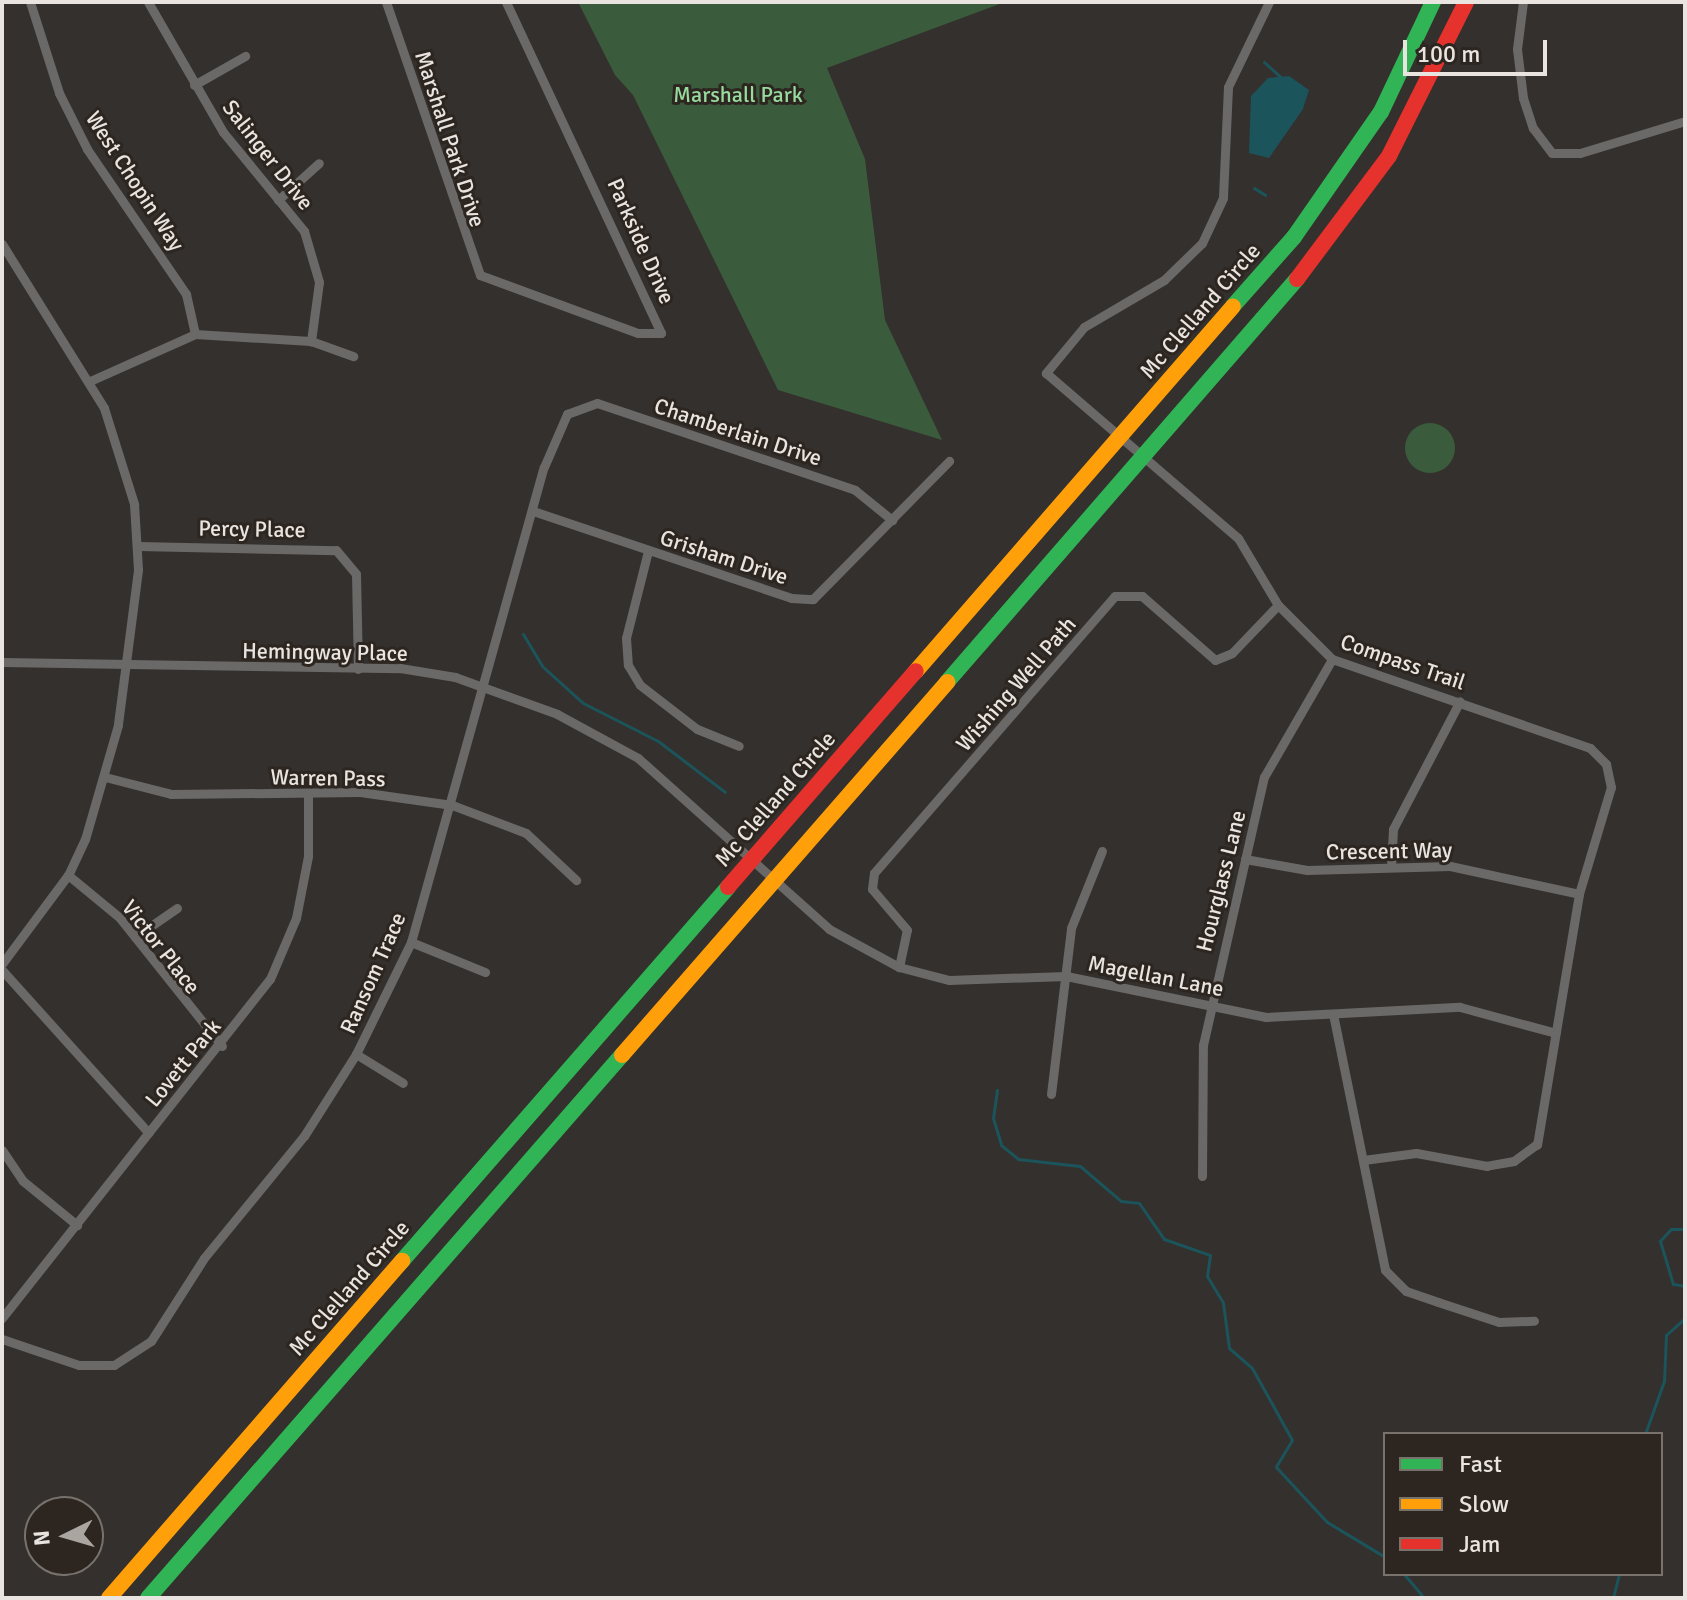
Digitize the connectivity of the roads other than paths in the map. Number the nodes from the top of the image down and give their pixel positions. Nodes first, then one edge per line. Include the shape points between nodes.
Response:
1 (30, 2) edge
2 (148, 2) edge
3 (386, 2) edge
4 (506, 2) edge
5 (1269, 2) edge
6 (1433, 2) edge
7 (1466, 2) edge
8 (1523, 2) edge
9 (245, 56) dead end
10 (194, 85) junction
11 (1685, 121) edge
12 (319, 163) dead end
13 (278, 200) junction
14 (2, 244) edge
15 (489, 282) joint
16 (195, 334) junction
17 (311, 341) junction
18 (353, 356) dead end
19 (90, 381) junction
20 (567, 414) joint
21 (1120, 437) junction
22 (1143, 456) junction
23 (949, 461) dead end
24 (533, 511) junction
25 (892, 520) junction
26 (138, 546) junction
27 (648, 551) junction
28 (1278, 605) junction
29 (1332, 659) junction
30 (2, 662) edge
31 (126, 669) junction
32 (358, 669) junction
33 (485, 686) junction
34 (1460, 701) junction
35 (739, 746) dead end
36 (105, 777) junction
37 (308, 794) junction
38 (452, 805) junction
39 (1102, 851) dead end
40 (751, 859) junction
41 (1245, 859) junction
42 (1391, 867) junction
43 (68, 875) junction
44 (576, 880) dead end
45 (773, 881) junction
46 (1579, 894) junction
47 (177, 908) dead end
48 (135, 937) junction
49 (411, 942) junction
50 (2, 967) edge
51 (899, 967) junction
52 (485, 972) dead end
53 (1066, 976) junction
54 (1210, 1005) junction
55 (1333, 1014) junction
56 (1556, 1033) junction
57 (222, 1046) junction
58 (356, 1054) junction
59 (403, 1083) dead end
60 (1051, 1094) dead end
61 (149, 1133) junction
62 (2, 1150) edge
63 (1363, 1160) junction
64 (1202, 1176) dead end
65 (77, 1225) junction
66 (2, 1318) edge
67 (1534, 1321) dead end
68 (2, 1339) edge
69 (109, 1598) edge
70 (148, 1598) edge

1 - 16 street, West Chopin Way via 80,135 186,294
2 - 10 street, Salinger Drive
3 - 15 street, Marshall Park Drive via 472,264
4 - 15 street, Parkside Drive via 661,333 638,333
5 - 21 street, Compass Trail via 1228,87 1223,198 1202,243 1164,280 1084,327 1046,373
6 - 21 highway, Mc Clelland Circle via 1381,112 1336,181
7 - 22 highway via 1418,107 1359,201
8 - 11 street via 1517,49 1523,98 1533,128 1552,153 1580,153
9 - 10 street
10 - 13 street, Salinger Drive
12 - 13 street
13 - 17 street, Salinger Drive via 304,231 319,282
14 - 19 street
16 - 17 street
16 - 19 street
17 - 18 street
19 - 26 street via 123,455
20 - 24 street, Ransom Trace
20 - 25 street, Chamberlain Drive via 597,403 855,490
21 - 22 street, Compass Trail
21 - 40 highway, Mc Clelland Circle
22 - 28 street, Compass Trail via 1238,538
22 - 45 highway
23 - 25 street, Grisham Drive
24 - 27 street, Grisham Drive
24 - 33 street, Ransom Trace
25 - 27 street, Grisham Drive via 813,599
26 - 31 street
26 - 32 street, Percy Place via 336,550 358,586
27 - 35 street via 626,638 628,665 640,685 697,729
28 - 29 street, Compass Trail
28 - 51 street, Wishing Well Path via 1215,660 1142,596 1115,596 874,873 872,889 907,930
29 - 34 street, Compass Trail
29 - 41 street, Hourglass Lane via 1264,777
30 - 31 street, Hemingway Place
31 - 32 street, Hemingway Place
31 - 36 street
32 - 33 street, Hemingway Place via 400,668
33 - 38 street, Ransom Trace
33 - 40 street, Hemingway Place via 557,714 638,758
34 - 42 street via 1393,829
34 - 46 street, Compass Trail via 1590,748 1606,764 1611,787
36 - 37 street, Warren Pass via 171,794
36 - 43 street
37 - 38 street, Warren Pass via 360,792
37 - 57 street, Lovett Park via 308,856 296,918 270,979
38 - 44 street, Warren Pass via 526,833
38 - 49 street, Ransom Trace
39 - 53 street via 1071,928
40 - 45 street, Hemingway Place
40 - 69 highway, Mc Clelland Circle
41 - 42 street, Crescent Way via 1307,870
41 - 54 street, Hourglass Lane
42 - 46 street, Crescent Way via 1450,866
43 - 48 street, Victor Place
43 - 50 street
45 - 51 street, Magellan Lane via 829,929
45 - 70 highway
46 - 56 street
47 - 48 street
48 - 57 street, Victor Place
49 - 52 street
49 - 58 street, Ransom Trace
50 - 61 street
51 - 53 street, Magellan Lane via 949,980
53 - 54 street, Magellan Lane
53 - 60 street
54 - 55 street, Magellan Lane via 1266,1017
54 - 64 street, Hourglass Lane
55 - 56 street, Magellan Lane via 1460,1007
55 - 63 street
56 - 63 street via 1541,1132 1514,1161 1487,1166 1416,1153
57 - 61 street, Lovett Park
58 - 59 street
58 - 68 street, Ransom Trace via 151,1341 114,1365 79,1365
61 - 65 street, Lovett Park
62 - 65 street via 23,1181
63 - 67 street via 1385,1270 1406,1291 1499,1322
65 - 66 street, Lovett Park

